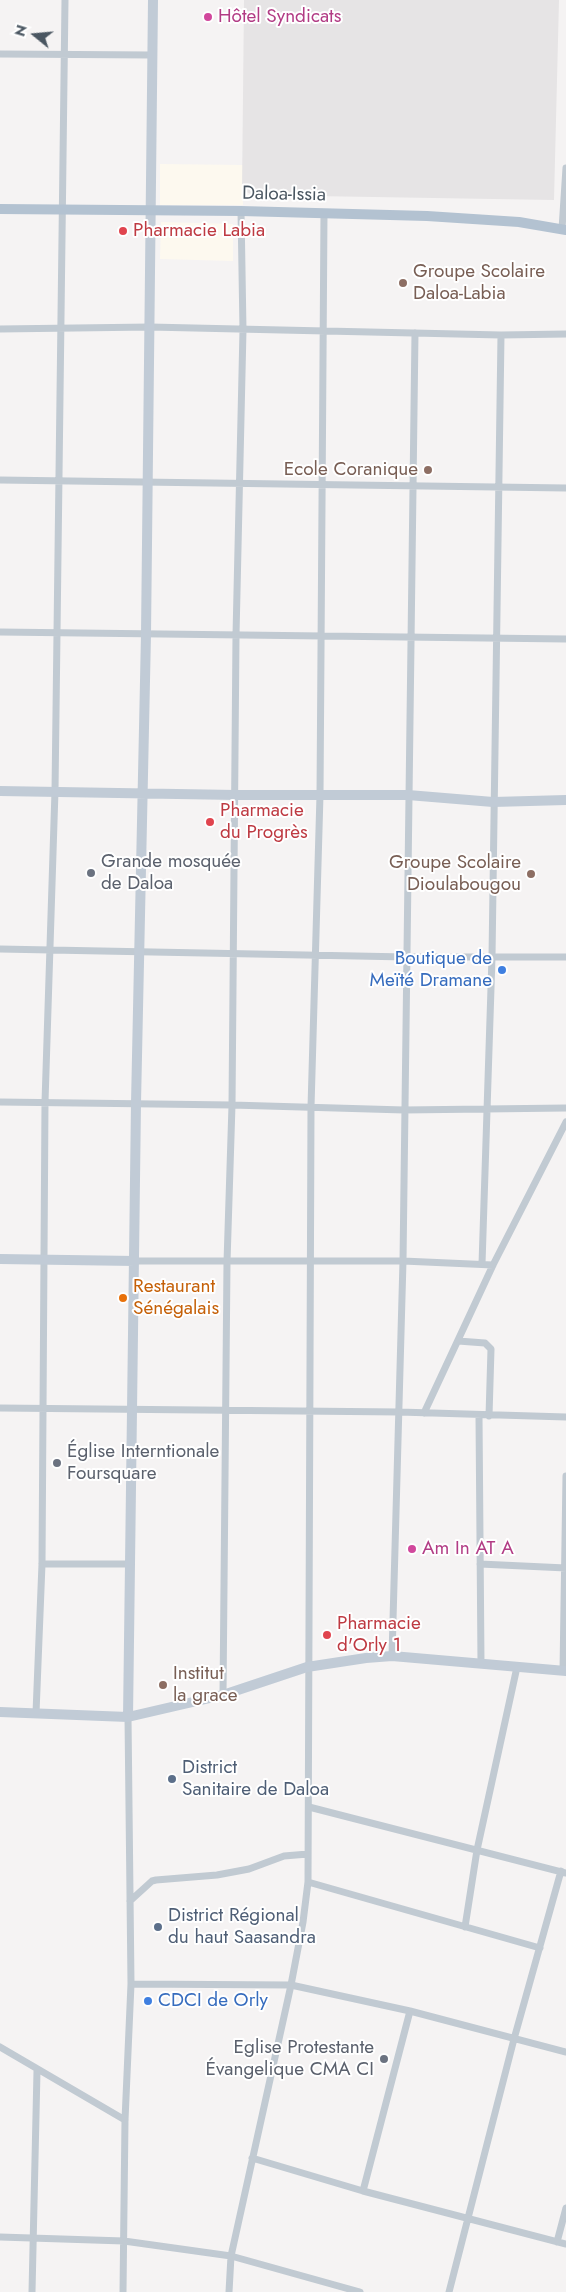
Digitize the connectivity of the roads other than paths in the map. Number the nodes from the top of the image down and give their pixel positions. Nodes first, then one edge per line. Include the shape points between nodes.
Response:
1 (65, 0) edge
2 (153, 0) edge
3 (0, 54) edge
4 (64, 54) junction
5 (152, 55) junction
6 (566, 168) edge
7 (0, 210) edge
8 (62, 211) junction
9 (241, 211) junction
10 (151, 212) junction
11 (324, 213) junction
12 (564, 229) edge
13 (150, 327) junction
14 (0, 329) edge
15 (62, 329) junction
16 (243, 330) junction
17 (323, 330) junction
18 (415, 333) junction
19 (566, 334) edge
20 (501, 335) junction
21 (0, 480) edge
22 (57, 481) junction
23 (147, 482) junction
24 (240, 482) junction
25 (322, 485) junction
26 (414, 485) junction
27 (497, 487) junction
28 (566, 488) edge
29 (0, 632) edge
30 (57, 633) junction
31 (146, 634) junction
32 (236, 634) junction
33 (320, 636) junction
34 (410, 637) junction
35 (495, 639) junction
36 (566, 639) edge
37 (0, 791) edge
38 (55, 791) junction
39 (143, 792) junction
40 (236, 795) junction
41 (320, 795) junction
42 (408, 795) junction
43 (566, 800) edge
44 (494, 802) junction
45 (0, 949) edge
46 (51, 950) junction
47 (140, 952) junction
48 (232, 952) junction
49 (316, 954) junction
50 (406, 957) junction
51 (492, 957) junction
52 (566, 957) edge
53 (0, 1102) edge
54 (45, 1102) junction
55 (136, 1103) junction
56 (232, 1105) junction
57 (311, 1107) junction
58 (566, 1108) edge
59 (489, 1109) junction
60 (404, 1110) junction
61 (566, 1122) edge
62 (0, 1259) edge
63 (43, 1260) junction
64 (134, 1261) junction
65 (312, 1261) junction
66 (403, 1261) junction
67 (227, 1262) junction
68 (482, 1264) junction
69 (493, 1265) junction
70 (458, 1341) junction
71 (0, 1408) edge
72 (44, 1409) junction
73 (132, 1411) junction
74 (226, 1412) junction
75 (311, 1412) junction
76 (399, 1412) junction
77 (424, 1413) junction
78 (479, 1416) junction
79 (489, 1416) junction
80 (566, 1417) edge
81 (566, 1476) edge
82 (42, 1564) junction
83 (131, 1564) junction
84 (480, 1564) junction
85 (565, 1568) edge
86 (392, 1656) junction
87 (481, 1663) junction
88 (307, 1667) junction
89 (517, 1667) junction
90 (565, 1671) edge
91 (223, 1695) junction
92 (0, 1712) edge
93 (36, 1713) junction
94 (128, 1717) junction
95 (309, 1807) junction
96 (477, 1850) junction
97 (308, 1854) junction
98 (563, 1872) edge
99 (308, 1882) junction
100 (130, 1900) junction
101 (465, 1927) junction
102 (540, 1948) junction
103 (131, 1984) junction
104 (291, 1985) junction
105 (410, 2011) junction
106 (514, 2039) junction
107 (0, 2048) edge
108 (566, 2052) edge
109 (37, 2071) junction
110 (125, 2120) junction
111 (252, 2158) junction
112 (363, 2192) junction
113 (566, 2208) edge
114 (468, 2218) junction
115 (0, 2237) edge
116 (33, 2237) junction
117 (124, 2241) junction
118 (557, 2242) junction
119 (566, 2244) edge
120 (231, 2256) junction
121 (32, 2292) edge
122 (122, 2292) edge
123 (229, 2292) edge
124 (360, 2292) edge
125 (449, 2292) edge

1 - 4 street
2 - 5 street
3 - 4 street
4 - 5 street
4 - 8 street
5 - 10 street
6 - 12 street
7 - 8 main road, Daloa-Issia
8 - 10 main road, Daloa-Issia
8 - 15 street
9 - 10 main road, Daloa-Issia
9 - 11 main road, Daloa-Issia
9 - 16 street
10 - 13 street
11 - 12 main road, Daloa-Issia via 476,219
11 - 17 street
13 - 15 street
13 - 16 street
13 - 23 street
14 - 15 street
15 - 22 street
16 - 17 street
16 - 24 street
17 - 18 street
17 - 25 street
18 - 20 street
18 - 26 street
19 - 20 street
20 - 27 street
21 - 22 street
22 - 23 street
22 - 30 street
23 - 24 street
23 - 31 street
24 - 25 street
24 - 32 street
25 - 26 street
25 - 33 street
26 - 27 street
26 - 34 street
27 - 28 street
27 - 35 street
29 - 30 street
30 - 31 street
30 - 38 street
31 - 32 street
31 - 39 street
32 - 33 street
32 - 40 street
33 - 34 street
33 - 41 street
34 - 35 street
34 - 42 street
35 - 36 street
35 - 44 street
37 - 38 street
38 - 39 street
38 - 46 street
39 - 40 street
39 - 47 street
40 - 41 street
40 - 48 street
41 - 42 street
41 - 49 street
42 - 44 street
42 - 50 street
43 - 44 street
44 - 51 street
45 - 46 street
46 - 47 street
46 - 54 street
47 - 48 street
47 - 55 street
48 - 49 street
48 - 56 street
49 - 50 street
49 - 57 street
50 - 51 street
50 - 60 street
51 - 52 street
51 - 59 street
53 - 54 street
54 - 55 street
54 - 63 street
55 - 56 street
55 - 64 street
56 - 57 street
56 - 67 street
57 - 60 street
57 - 65 street
58 - 59 street
59 - 60 street
59 - 68 street
60 - 66 street
61 - 69 street
62 - 63 street
63 - 64 street
63 - 72 street
64 - 67 street
64 - 73 street
65 - 66 street
65 - 67 street
65 - 75 street
66 - 68 street
66 - 76 street
67 - 74 street
68 - 69 street
69 - 70 street
70 - 77 street
70 - 79 street via 486,1343 491,1349
71 - 72 street
72 - 73 street
72 - 82 street
73 - 74 street
73 - 83 street
74 - 75 street
74 - 91 street
75 - 76 street
75 - 88 street
76 - 77 street
76 - 86 street
77 - 78 street
78 - 79 street
78 - 84 street
79 - 80 street
81 - 85 street
82 - 83 street
82 - 93 street
83 - 94 street
84 - 85 street
84 - 87 street
85 - 90 street
86 - 87 street
86 - 88 street
87 - 89 street
88 - 91 street
88 - 95 street
89 - 90 street
89 - 96 street
91 - 94 street
92 - 93 street
93 - 94 street
94 - 100 street
95 - 96 street
95 - 97 street
96 - 98 street
96 - 101 street
97 - 99 street
97 - 100 street via 284,1856 217,1875 156,1880
98 - 102 street
99 - 101 street
99 - 104 street
100 - 103 street
101 - 102 street
102 - 106 street
103 - 104 street
103 - 110 street
104 - 105 street
104 - 111 street
105 - 106 street
105 - 112 street
106 - 108 street
106 - 114 street
107 - 109 street
109 - 110 street
109 - 116 street
110 - 117 street
111 - 112 street
111 - 120 street
112 - 114 street
113 - 118 street
114 - 118 street
114 - 125 street
115 - 116 street
116 - 117 street
116 - 121 street
117 - 120 street
117 - 122 street
118 - 119 street
120 - 123 street
120 - 124 street

